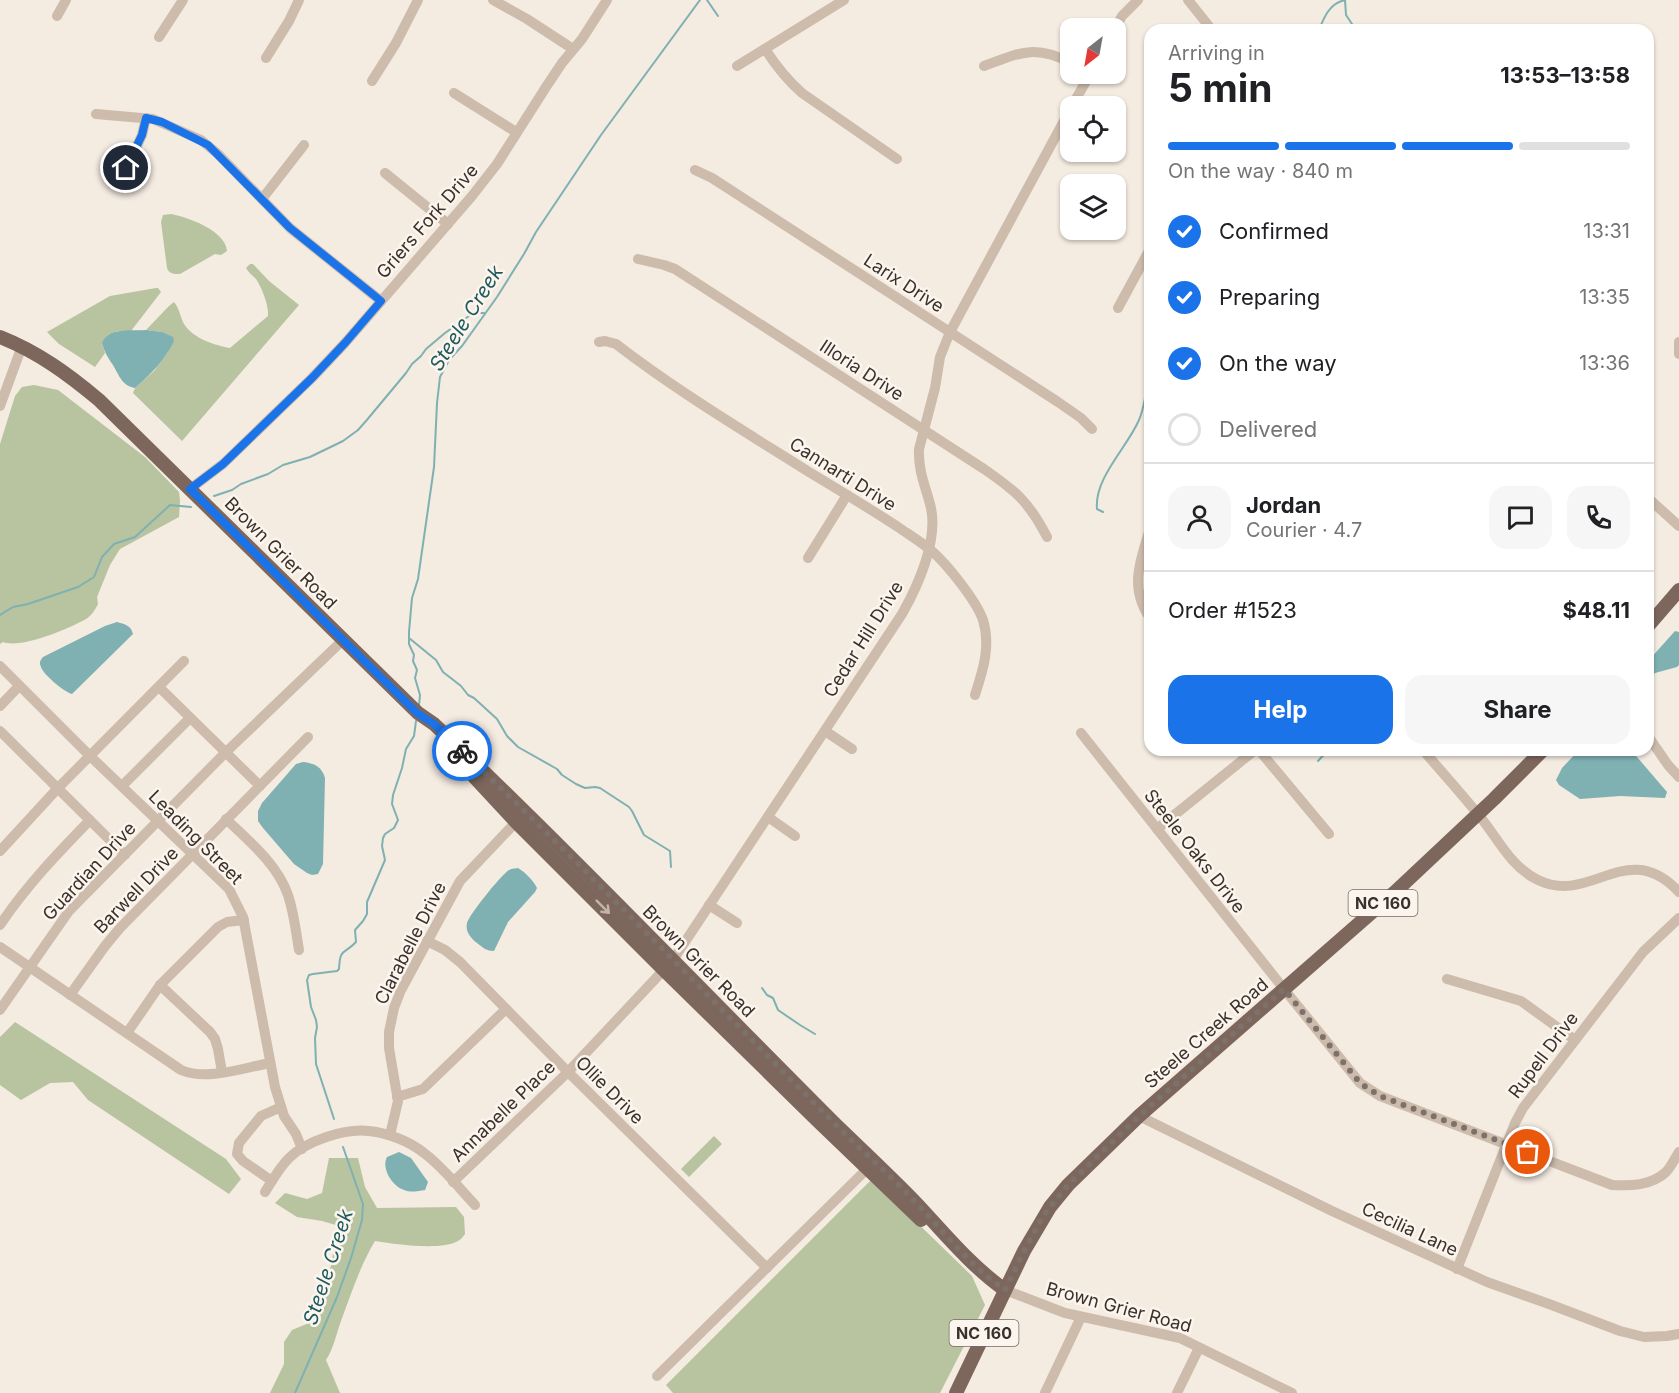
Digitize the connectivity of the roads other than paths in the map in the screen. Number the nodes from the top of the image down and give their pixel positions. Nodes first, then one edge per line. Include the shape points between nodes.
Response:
1 (66, 0) edge
2 (183, 0) edge
3 (299, 0) edge
4 (418, 0) edge
5 (493, 0) edge
6 (607, 0) edge
7 (844, 0) edge
8 (1138, 0) edge
9 (1188, 0) edge
10 (57, 16) dead end
11 (1121, 18) edge
12 (1207, 24) edge
13 (159, 37) dead end
14 (573, 49) junction
15 (765, 49) junction
16 (266, 58) dead end
17 (1060, 58) edge
18 (737, 66) dead end
19 (984, 66) dead end
20 (372, 81) dead end
21 (454, 93) dead end
22 (96, 114) dead end
23 (146, 118) junction
24 (1060, 127) edge
25 (516, 132) junction
26 (304, 145) dead end
27 (897, 159) dead end
28 (695, 170) dead end
29 (385, 173) dead end
30 (119, 185) dead end
31 (262, 199) junction
32 (448, 224) junction
33 (638, 259) dead end
34 (1144, 260) edge
35 (381, 301) junction
36 (1118, 308) dead end
37 (950, 332) junction
38 (0, 337) edge
39 (599, 342) dead end
40 (1679, 342) edge
41 (22, 346) junction
42 (1679, 354) edge
43 (0, 406) edge
44 (1092, 429) dead end
45 (923, 430) junction
46 (190, 489) junction
47 (847, 495) junction
48 (1654, 503) edge
49 (1679, 526) edge
50 (1047, 537) dead end
51 (929, 548) junction
52 (1144, 550) edge
53 (808, 558) dead end
54 (1679, 590) edge
55 (1144, 608) edge
56 (1654, 619) edge
57 (343, 640) junction
58 (184, 661) dead end
59 (0, 666) edge
60 (20, 686) junction
61 (159, 687) junction
62 (975, 695) dead end
63 (0, 706) edge
64 (417, 713) junction
65 (190, 718) junction
66 (0, 731) edge
67 (825, 731) junction
68 (1081, 733) dead end
69 (308, 737) dead end
70 (1654, 745) edge
71 (852, 749) dead end
72 (225, 753) junction
73 (90, 756) junction
74 (1249, 756) edge
75 (1262, 756) edge
76 (1428, 756) edge
77 (1537, 756) edge
78 (1679, 777) edge
79 (123, 786) junction
80 (260, 786) junction
81 (58, 788) junction
82 (1479, 814) junction
83 (768, 817) junction
84 (226, 819) junction
85 (90, 820) junction
86 (159, 821) junction
87 (516, 822) junction
88 (1157, 829) junction
89 (1329, 834) dead end
90 (795, 836) dead end
91 (0, 851) edge
92 (193, 854) junction
93 (125, 855) junction
94 (606, 892) junction
95 (1679, 892) edge
96 (709, 905) junction
97 (1679, 918) edge
98 (244, 920) junction
99 (737, 923) dead end
100 (0, 926) edge
101 (427, 941) junction
102 (0, 947) edge
103 (299, 950) dead end
104 (668, 964) junction
105 (30, 966) junction
106 (1447, 978) dead end
107 (160, 985) junction
108 (1284, 989) junction
109 (70, 995) junction
110 (506, 1009) junction
111 (0, 1010) edge
112 (127, 1033) junction
113 (1575, 1040) junction
114 (270, 1062) junction
115 (222, 1072) junction
116 (568, 1072) junction
117 (397, 1097) junction
118 (281, 1107) junction
119 (1139, 1116) junction
120 (390, 1135) junction
121 (1507, 1144) junction
122 (302, 1149) junction
123 (1679, 1152) edge
124 (867, 1169) junction
125 (272, 1181) junction
126 (453, 1182) junction
127 (265, 1192) dead end
128 (475, 1205) dead end
129 (948, 1239) junction
130 (767, 1268) junction
131 (1457, 1269) junction
132 (1005, 1290) junction
133 (1081, 1317) junction
134 (1679, 1334) edge
135 (1199, 1348) junction
136 (657, 1376) dead end
137 (956, 1393) edge
138 (1045, 1393) edge
139 (1177, 1393) edge
140 (1292, 1393) edge

1 - 10 street
2 - 13 street
3 - 16 street
4 - 20 street
5 - 14 street
6 - 14 street, Griers Fork Drive
7 - 15 street
8 - 11 street
9 - 12 street
14 - 25 street, Griers Fork Drive
15 - 18 street
15 - 27 street via 775,66 802,93
17 - 19 street via 1030,52
21 - 25 street
22 - 23 street
23 - 30 street
23 - 31 street via 208,145
24 - 37 street, Cedar Hill Drive
25 - 32 street, Griers Fork Drive via 485,180
26 - 31 street
28 - 37 street, Larix Drive
29 - 32 street
31 - 35 street via 290,228
32 - 35 street, Griers Fork Drive
33 - 45 street, Illoria Drive via 675,269
34 - 36 street
35 - 46 street, Griers Fork Drive via 312,378 223,464
37 - 44 street, Larix Drive via 1058,402
37 - 45 street, Cedar Hill Drive via 940,357
38 - 41 main road, Brown Grier Road
39 - 47 street, Cannarti Drive via 616,344
40 - 42 street
41 - 43 street
41 - 46 main road, Brown Grier Road via 90,393
45 - 50 street, Illoria Drive via 1007,485 1031,509
45 - 51 street, Cedar Hill Drive via 919,461 932,510
46 - 57 main road, Brown Grier Road
47 - 51 street, Cannarti Drive
47 - 53 street
48 - 49 street
51 - 62 street, Cannarti Drive via 968,594 982,618 986,652
51 - 67 street, Cedar Hill Drive via 909,602
52 - 55 street via 1137,582
54 - 56 main road
57 - 64 main road, Brown Grier Road
57 - 72 street, Guardian Drive
58 - 61 street
59 - 60 street, Leading Street
60 - 63 street
60 - 73 street, Leading Street
61 - 65 street
61 - 73 street
64 - 87 main road, Brown Grier Road
64 - 94 main road, Brown Grier Road via 434,724
65 - 72 street
65 - 79 street
66 - 81 street
67 - 71 street
67 - 83 street, Cedar Hill Drive
68 - 88 street, Steele Oaks Drive
69 - 80 street, Barwell Drive
70 - 78 street
72 - 80 street
72 - 86 street, Guardian Drive
73 - 79 street, Leading Street
73 - 81 street
74 - 88 street
75 - 89 street
76 - 82 street
77 - 82 main road, Steele Creek Road / NC 160
79 - 86 street, Leading Street
80 - 84 street, Barwell Drive
81 - 85 street
81 - 91 street
82 - 95 street via 1516,866 1546,884 1581,884 1636,869 1655,873
82 - 108 main road, Steele Creek Road / NC 160
83 - 90 street
83 - 96 street, Cedar Hill Drive
84 - 92 street, Barwell Drive
84 - 103 street via 262,853 282,882
85 - 93 street
85 - 100 street via 40,872
86 - 92 street, Leading Street
86 - 93 street, Guardian Drive
87 - 94 main road via 531,827 586,882
87 - 101 street, Clarabelle Drive via 460,881
87 -> 104 main road, Brown Grier Road
88 - 108 street, Steele Oaks Drive
92 - 98 street, Leading Street via 229,889
92 - 109 street, Barwell Drive via 120,928
93 - 105 street, Guardian Drive via 69,911
94 - 104 main road, Brown Grier Road
96 - 99 street
96 - 104 street, Cedar Hill Drive
97 - 113 street, Rupell Drive via 1643,952
98 - 107 street via 218,927
98 - 114 street, Leading Street
101 - 110 street, Ollie Drive via 454,956
101 - 117 street, Clarabelle Drive via 393,1008 389,1048
102 - 105 street
104 - 116 street, Annabelle Place
104 - 124 main road, Brown Grier Road
104 - 129 main road, Brown Grier Road via 777,1066
105 - 109 street
105 - 111 street, Guardian Drive
106 - 113 street via 1521,1001
107 - 112 street
107 - 115 street via 215,1039
108 - 119 main road, Steele Creek Road / NC 160
108 - 121 street, Steele Oaks Drive via 1360,1083 1380,1096
109 - 112 street
110 - 116 street, Ollie Drive
110 - 117 street via 423,1089
112 - 115 street via 181,1070 207,1075
113 - 121 street, Rupell Drive via 1523,1108
114 - 115 street
114 - 118 street, Leading Street
116 - 126 street, Annabelle Place
116 - 130 street, Ollie Drive
117 - 120 street, Clarabelle Drive
118 - 122 street, Leading Street
118 - 125 street via 261,1116 239,1143 237,1154
119 - 131 street, Cecilia Lane
119 - 132 main road, Steele Creek Road / NC 160 via 1050,1207
120 - 122 street via 350,1132
120 - 126 street via 425,1153
121 - 123 street, Steele Oaks Drive via 1612,1185 1637,1186 1656,1179 1666,1172
121 - 131 street, Rupell Drive
122 - 125 street via 284,1163
124 - 129 main road, Brown Grier Road via 915,1215
124 - 130 street
125 - 127 street
126 - 128 street
129 - 132 main road, Brown Grier Road
130 - 136 street
131 - 134 street, Cecilia Lane via 1620,1331 1644,1337
132 - 133 street, Brown Grier Road
132 - 137 main road, Steele Creek Road / NC 160
133 - 135 street, Brown Grier Road via 1180,1338
133 - 138 street
135 - 139 street
135 - 140 street, Brown Grier Road

